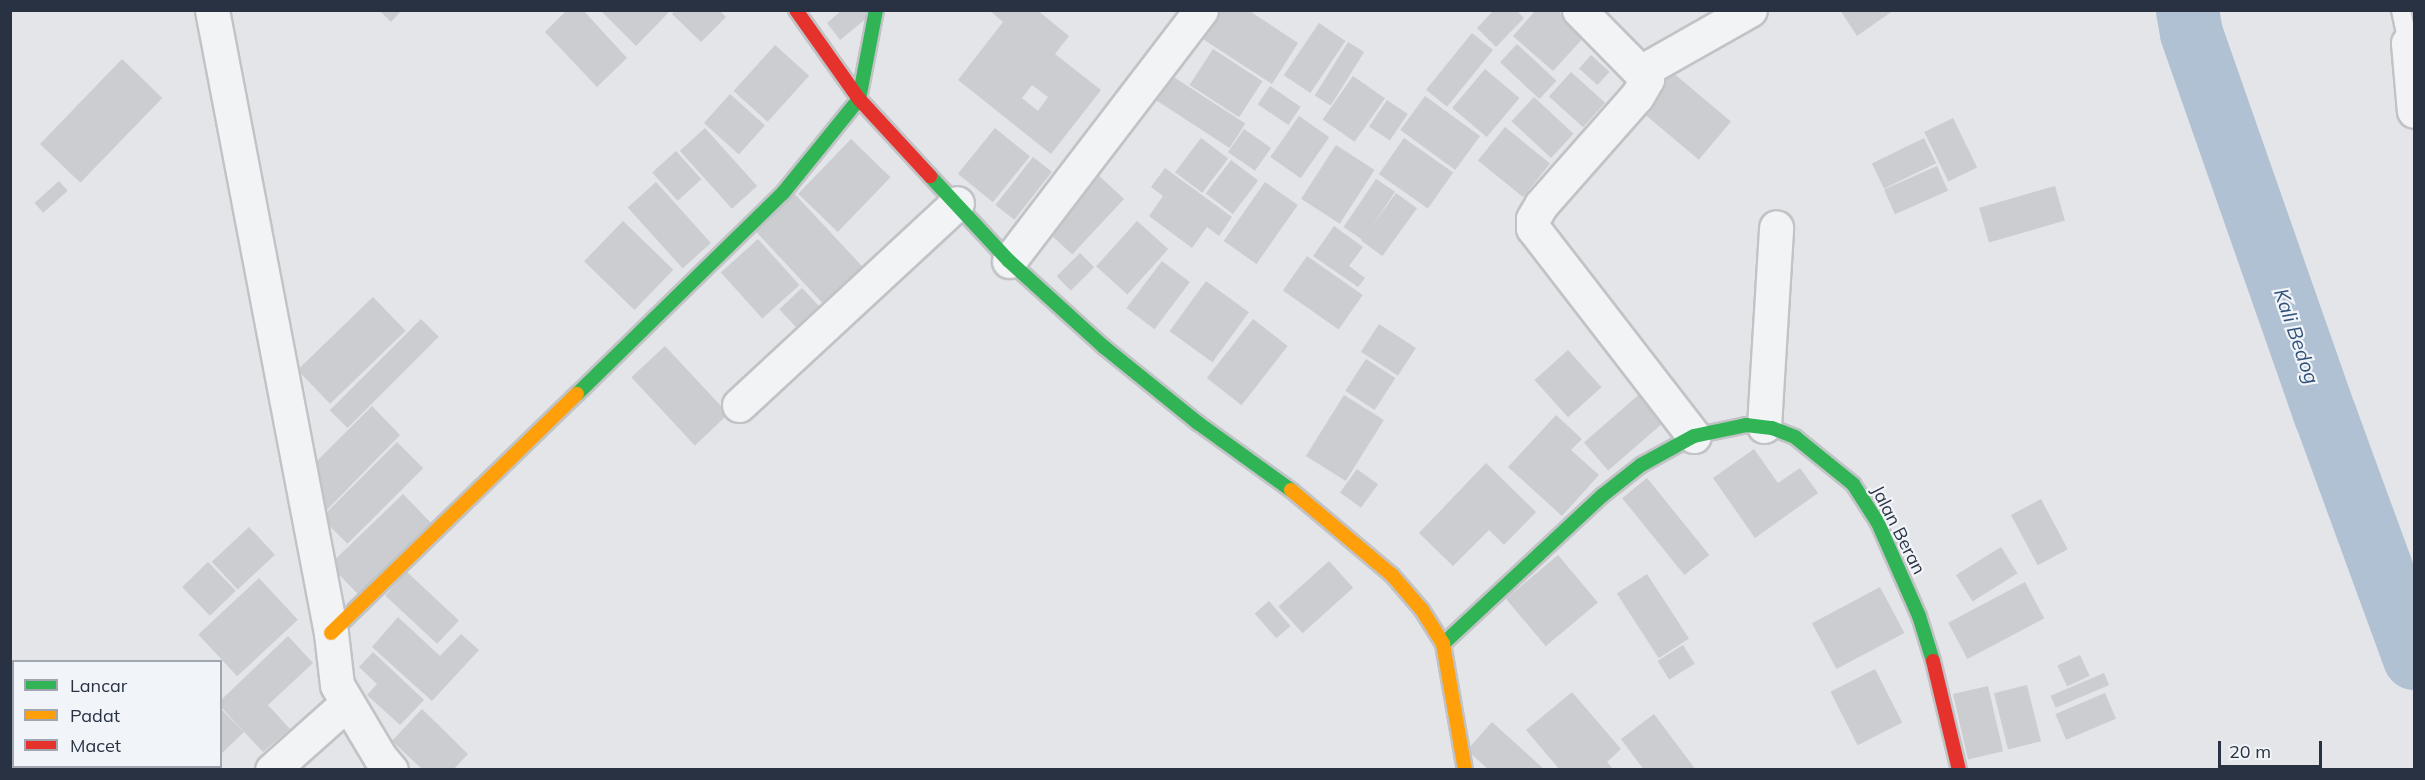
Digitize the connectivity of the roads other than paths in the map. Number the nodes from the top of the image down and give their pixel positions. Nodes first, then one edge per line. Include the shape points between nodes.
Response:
1 (212, 10) edge
2 (795, 10) edge
3 (876, 10) edge
4 (1201, 10) edge
5 (1579, 10) edge
6 (1750, 10) edge
7 (2401, 10) edge
8 (2411, 41) edge
9 (1642, 70) junction
10 (859, 99) junction
11 (2415, 111) edge
12 (957, 203) junction
13 (1776, 227) dead end
14 (1009, 261) junction
15 (739, 405) dead end
16 (1764, 426) junction
17 (1694, 436) junction
18 (332, 633) junction
19 (1443, 644) junction
20 (346, 704) junction
21 (272, 770) edge
22 (391, 770) edge
23 (1465, 770) edge
24 (1959, 770) edge

1 - 18 street
2 - 10 street
3 - 10 street
4 - 14 street
5 - 9 street
6 - 9 street
7 - 8 lane
8 - 11 street
9 - 17 street via 1647,79 1643,88 1542,205 1533,219 1533,228
10 - 12 street
10 - 18 street via 783,193
12 - 14 street
12 - 15 street
13 - 16 street
14 - 19 street via 1104,347 1392,574 1422,610
16 - 17 street, Jalan Beran via 1746,425
16 - 24 street, Jalan Beran via 1814,449 1867,502 1919,616 1939,679
17 - 19 street, Jalan Beran via 1641,465 1603,495
18 - 20 street via 337,685
19 - 23 street
20 - 21 street
20 - 22 street

